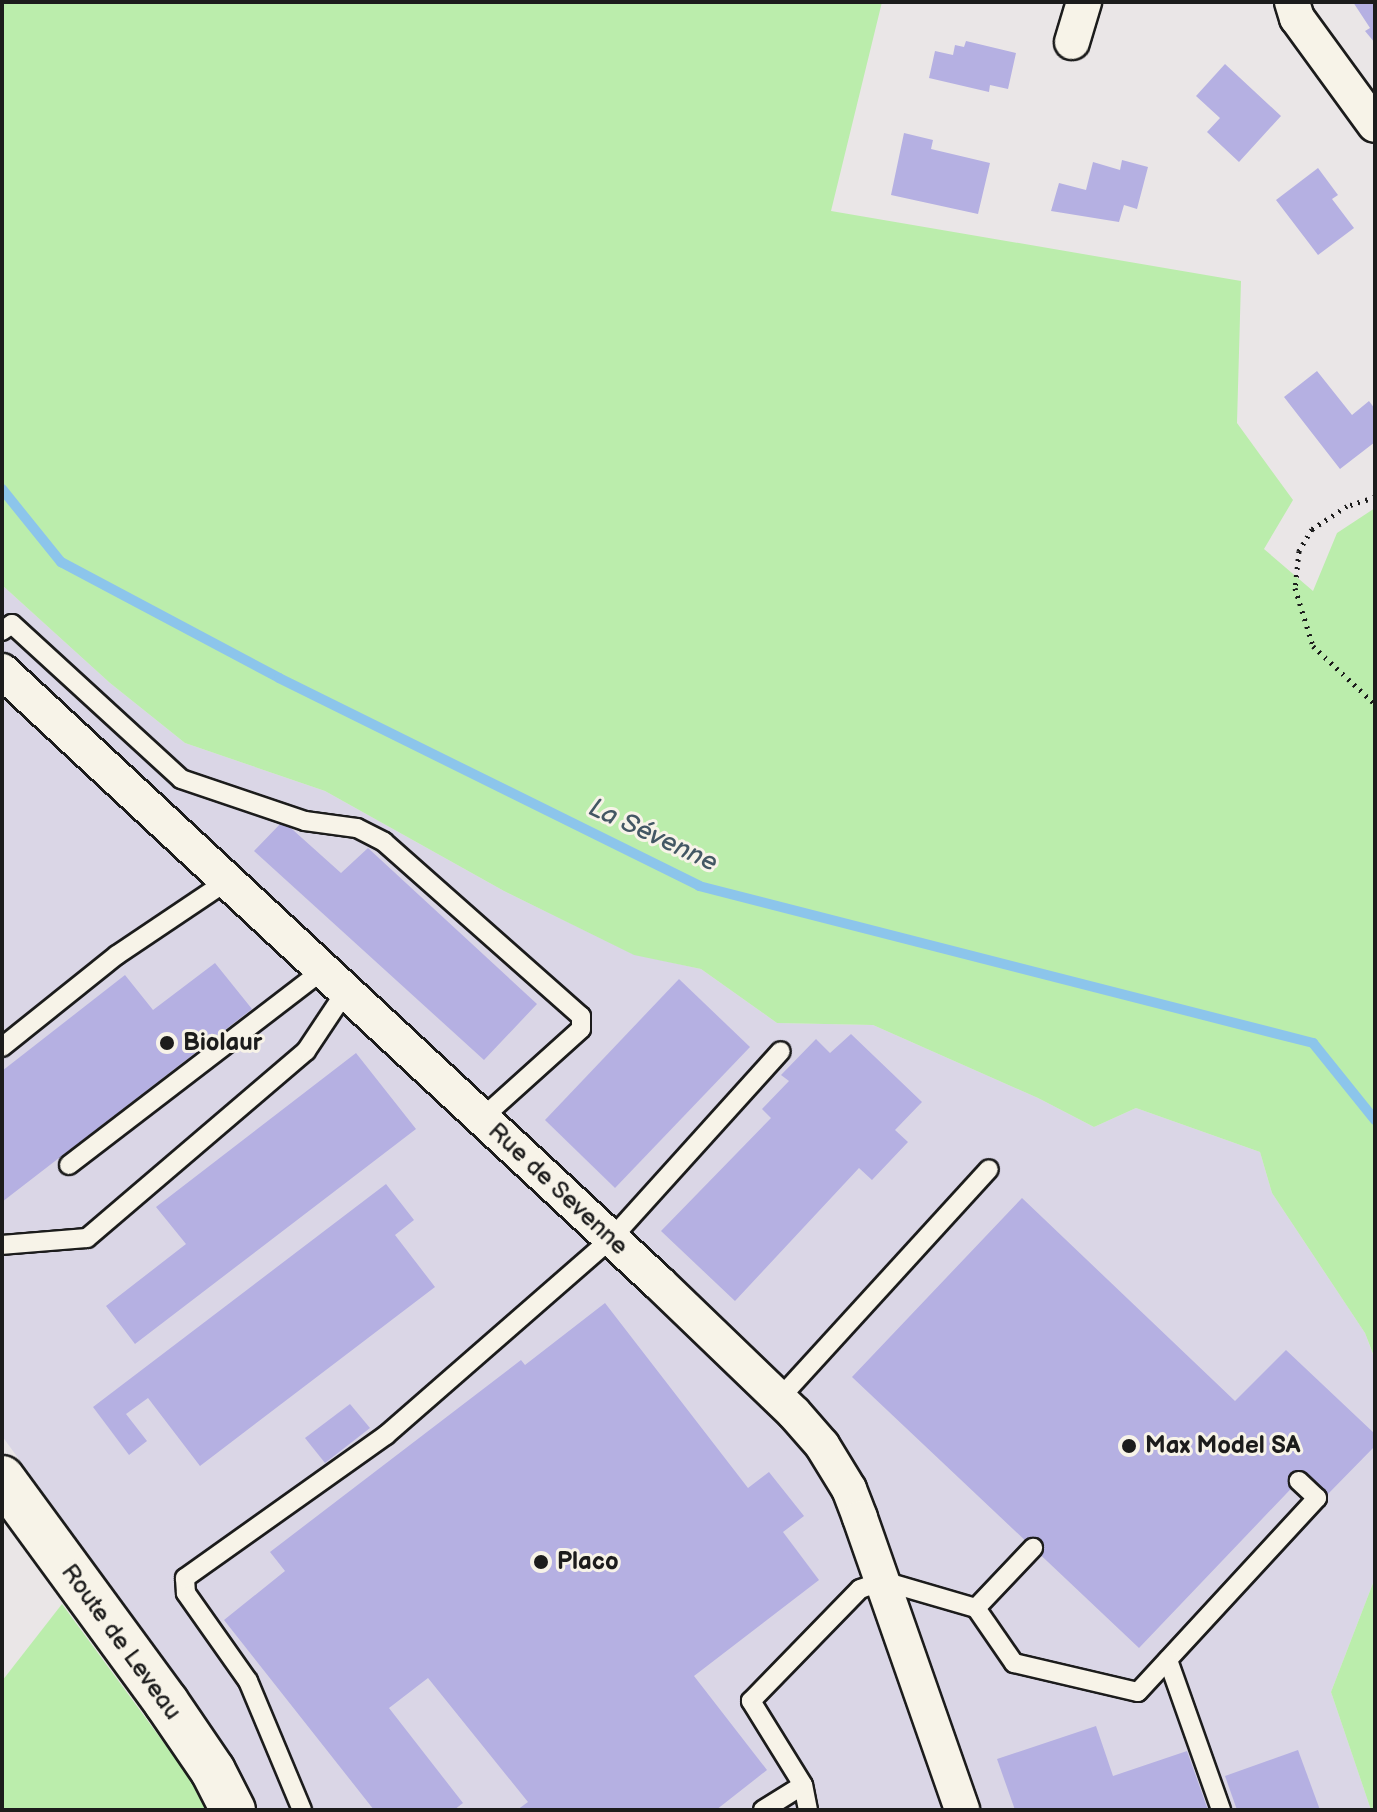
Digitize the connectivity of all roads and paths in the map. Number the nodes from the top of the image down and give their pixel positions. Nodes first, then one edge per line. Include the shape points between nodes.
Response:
1 (1084, 2) edge
2 (1292, 2) edge
3 (1072, 42) dead end
4 (1375, 125) edge
5 (1375, 497) edge
6 (2, 631) edge
7 (2, 671) edge
8 (1375, 704) edge
9 (227, 881) junction
10 (334, 980) junction
11 (2, 1047) edge
12 (781, 1051) dead end
13 (482, 1118) junction
14 (69, 1165) dead end
15 (989, 1169) dead end
16 (611, 1239) junction
17 (2, 1245) edge
18 (779, 1399) junction
19 (2, 1478) edge
20 (1299, 1481) dead end
21 (1033, 1548) dead end
22 (883, 1581) junction
23 (976, 1608) junction
24 (1168, 1660) junction
25 (803, 1785) junction
26 (233, 1810) edge
27 (302, 1810) edge
28 (763, 1810) edge
29 (808, 1810) edge
30 (962, 1810) edge
31 (1221, 1810) edge

1 - 3 street
2 - 4 street via 1297,18
5 - 8 path via 1347,506 1312,529 1299,551 1295,588 1313,646
6 - 13 lane via 12,624 181,779 305,821 357,828 384,842 581,1016 581,1029
7 - 9 street, Rue de Sevenne
9 - 10 street, Rue de Sevenne
9 - 11 lane via 117,955
10 - 13 street, Rue de Sevenne
10 - 14 lane
10 - 17 lane via 306,1051 87,1238
12 - 16 lane
13 - 16 street, Rue de Sevenne
15 - 18 lane
16 - 18 street, Rue de Sevenne
16 - 27 lane via 386,1435 185,1578 186,1593 248,1681
18 - 22 street, Rue de Sevenne via 822,1445 849,1489
19 - 26 street, Route de Leveau via 174,1714
20 - 24 lane via 1317,1498
21 - 23 lane
22 - 23 lane
22 - 25 lane via 860,1589 751,1701
22 - 30 street, Rue de Sevenne
23 - 24 lane via 1014,1663 1138,1692
24 - 31 lane
25 - 28 lane
25 - 29 lane

